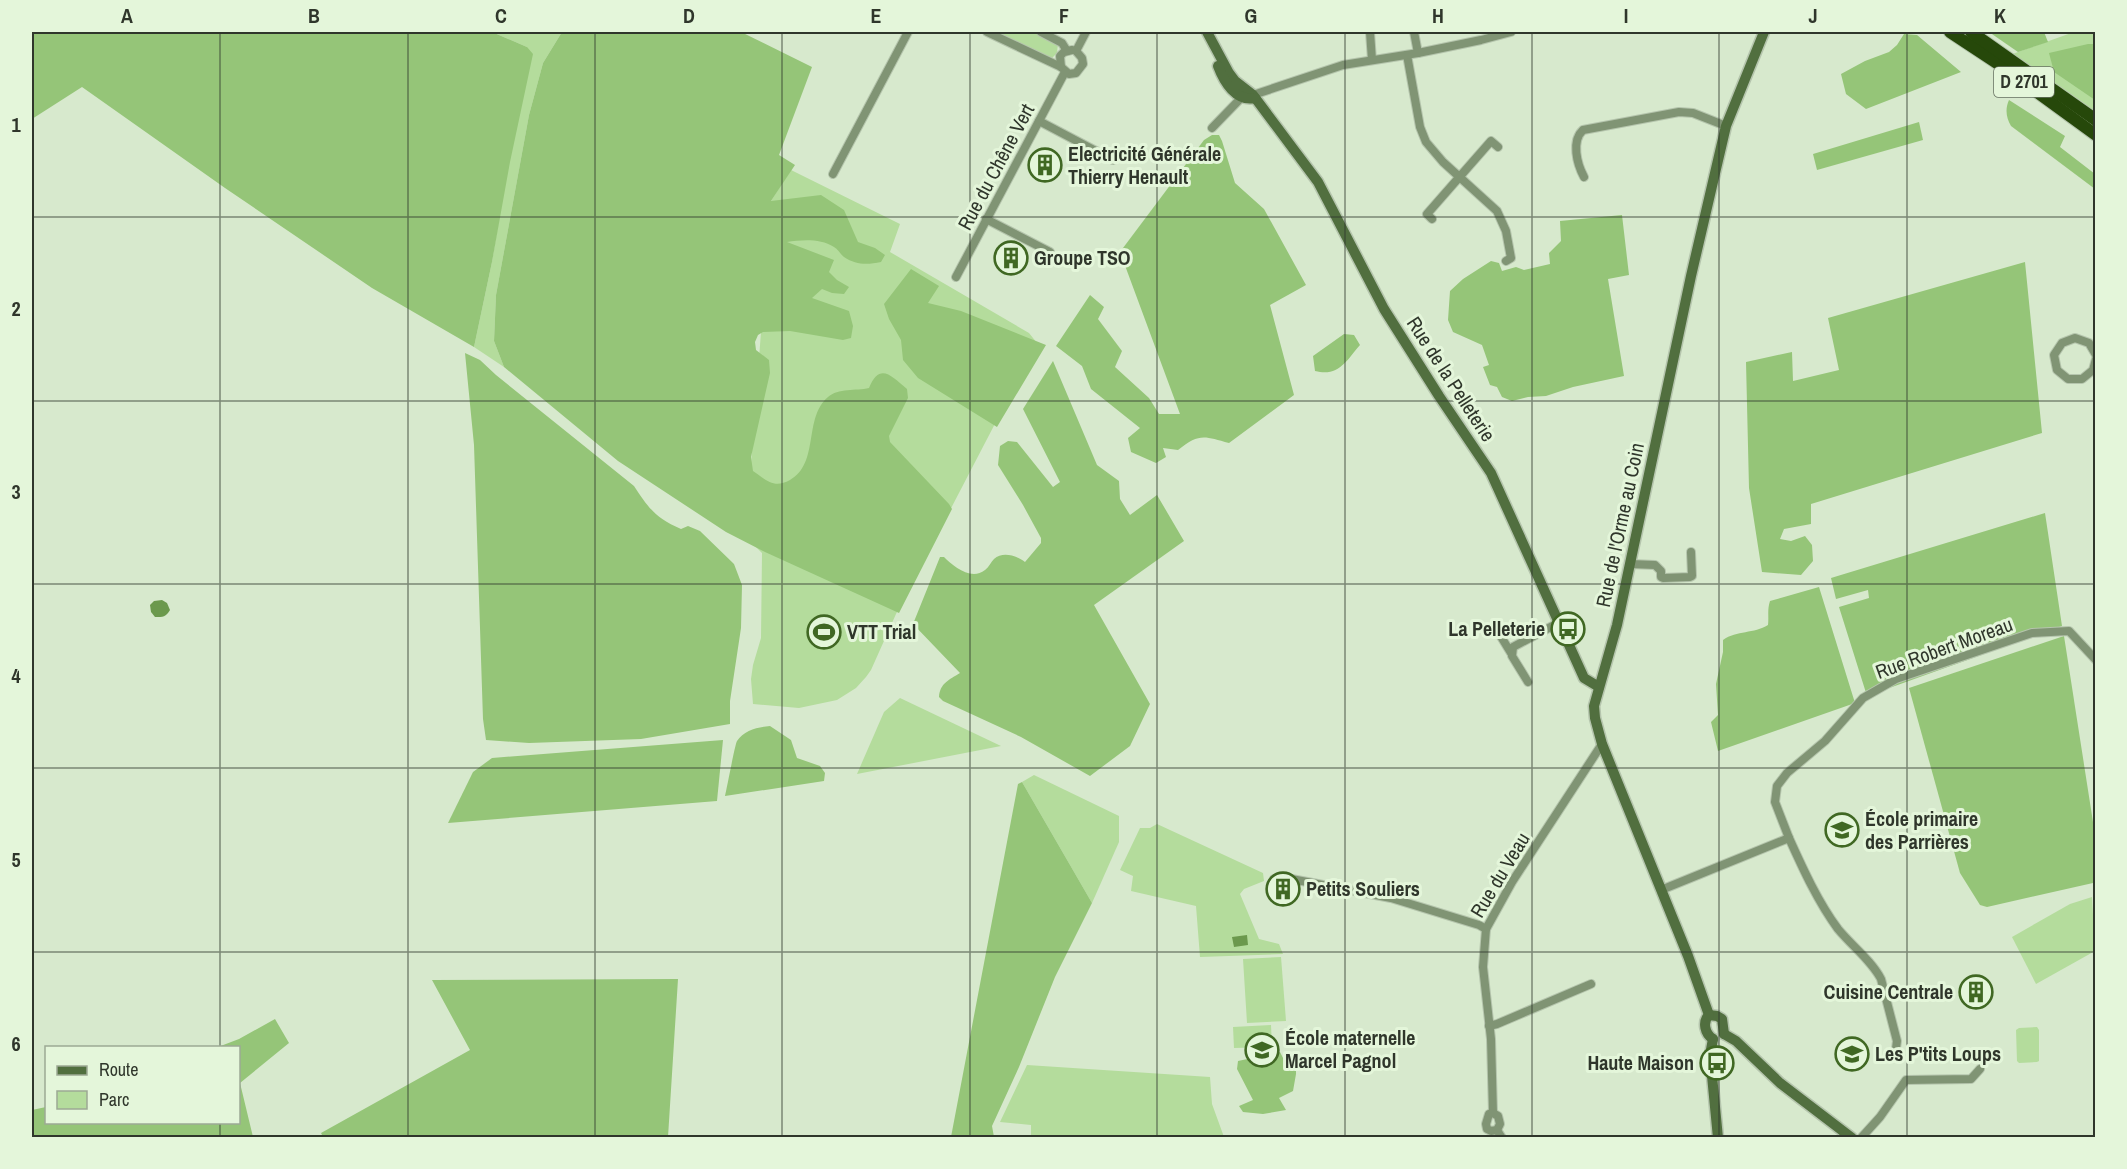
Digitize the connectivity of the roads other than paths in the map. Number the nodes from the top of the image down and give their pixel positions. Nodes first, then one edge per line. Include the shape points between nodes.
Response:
1 (908, 32) edge
2 (987, 32) edge
3 (1041, 32) edge
4 (1086, 32) edge
5 (1207, 32) edge
6 (1370, 32) edge
7 (1414, 32) edge
8 (1511, 32) edge
9 (1764, 32) edge
10 (1950, 32) edge
11 (1971, 32) edge
12 (1067, 51) junction
13 (1076, 51) junction
14 (1418, 53) junction
15 (1407, 55) junction
16 (1372, 60) junction
17 (1063, 70) junction
18 (1250, 97) junction
19 (2096, 120) edge
20 (1039, 121) junction
21 (1726, 126) junction
22 (1212, 128) dead end
23 (2096, 135) edge
24 (1498, 147) dead end
25 (1113, 160) dead end
26 (833, 174) dead end
27 (1460, 176) junction
28 (1584, 177) dead end
29 (986, 219) junction
30 (1432, 219) dead end
31 (1050, 252) dead end
32 (1506, 261) dead end
33 (956, 277) dead end
34 (2096, 357) edge
35 (2094, 371) edge
36 (1691, 552) dead end
37 (1630, 564) junction
38 (1560, 622) junction
39 (1500, 635) dead end
40 (1511, 653) junction
41 (2096, 660) edge
42 (1528, 682) dead end
43 (1599, 687) junction
44 (1602, 744) junction
45 (1789, 838) junction
46 (1274, 879) dead end
47 (1661, 890) junction
48 (1486, 929) junction
49 (1591, 984) dead end
50 (1709, 1015) junction
51 (1489, 1026) junction
52 (1724, 1034) junction
53 (1713, 1039) junction
54 (1895, 1056) dead end
55 (1980, 1069) dead end
56 (1493, 1113) junction
57 (1490, 1133) edge
58 (1502, 1137) edge
59 (1718, 1137) edge
60 (1852, 1137) edge
61 (1861, 1137) edge

1 - 26 street
2 - 17 street
3 - 12 street via 1062,43
4 - 13 street
5 - 18 main road, Rue de la Pelleterie via 1225,81
6 - 16 street
7 - 14 street
8 - 14 street
9 - 21 main road, Rue de l'Orme au Coin
10 - 23 highway, D 2701
11 - 19 highway, D 2701
12 - 13 street
12 - 17 street via 1060,56
13 - 17 street via 1082,58 1082,67 1076,73
14 - 15 street
15 - 16 street
15 - 27 street via 1422,134 1431,150
16 - 18 street via 1343,65
17 - 20 street, Rue du Chêne Vert
18 - 22 street
18 - 38 main road, Rue de la Pelleterie via 1318,182 1384,309 1491,473
20 - 25 street
20 - 29 street, Rue du Chêne Vert
21 - 28 street via 1693,113 1679,112 1583,129 1576,145
21 - 37 main road, Rue de l'Orme au Coin
24 - 27 street via 1491,141
27 - 30 street via 1427,214
27 - 32 street via 1503,221 1511,258
29 - 31 street
29 - 33 street, Rue du Chêne Vert
34 - 35 street
34 - 35 street via 2089,343 2075,338 2062,343 2054,355 2057,370 2068,379 2082,379
36 - 37 street via 1690,578 1663,578 1655,565
37 - 43 main road, Rue de l'Orme au Coin
38 - 40 street via 1516,644
38 - 43 main road, Rue de la Pelleterie via 1584,678
39 - 40 street
40 - 42 street
41 - 45 street, Rue Robert Moreau via 2069,631 2032,633 1896,679 1863,698 1777,786 1775,802
43 - 44 main road, Rue de l'Orme au Coin via 1594,713
44 - 47 main road, Rue de l'Orme au Coin
44 - 48 street, Rue du Veau
45 - 47 street
45 - 54 street via 1829,916 1881,979 1897,1041
46 - 48 street via 1281,877 1391,898
47 - 50 main road, Rue de l'Orme au Coin
48 - 51 street, Rue du Veau via 1483,967
49 - 51 street
50 - 52 main road via 1722,1020
50 - 53 main road via 1706,1029
51 - 56 street, Rue du Veau
52 - 53 main road
52 - 60 main road via 1780,1083
53 - 59 main road via 1710,1055
55 - 61 street via 1971,1079 1906,1080
56 - 57 street, Rue du Veau via 1486,1124
56 - 57 street, Rue du Veau via 1500,1124
57 - 58 street

